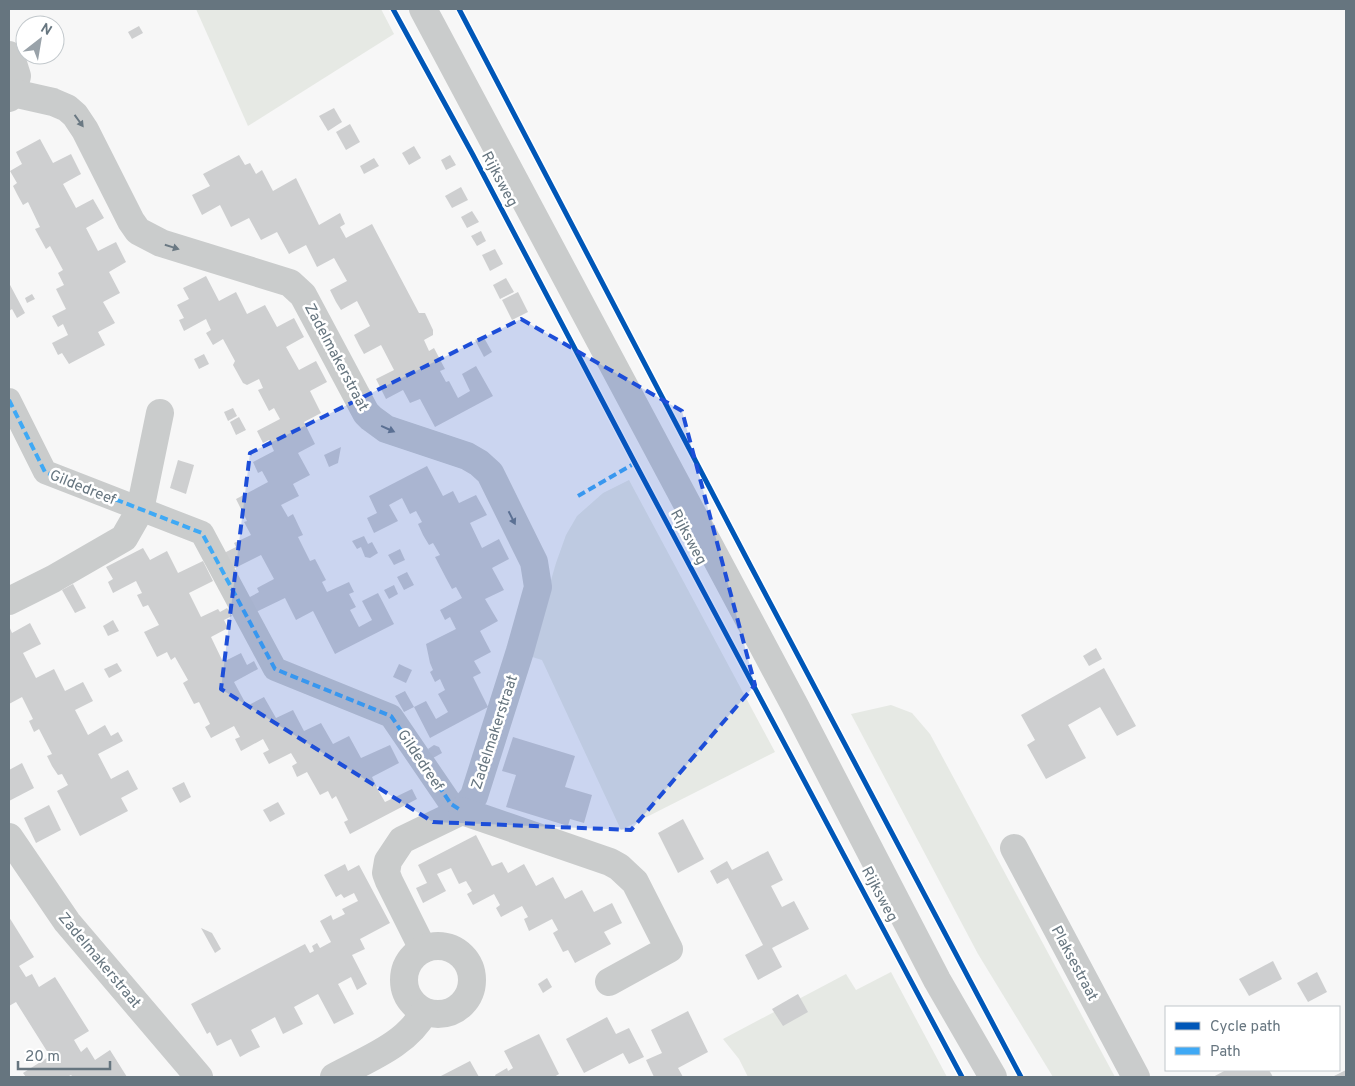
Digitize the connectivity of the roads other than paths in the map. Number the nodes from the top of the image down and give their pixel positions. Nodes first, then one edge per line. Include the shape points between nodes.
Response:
1 (423, 9) edge
2 (9, 55) edge
3 (20, 96) edge
4 (9, 400) edge
5 (160, 413) dead end
6 (140, 510) junction
7 (9, 601) edge
8 (462, 811) junction
9 (9, 837) edge
10 (1014, 848) dead end
11 (423, 949) junction
12 (609, 982) dead end
13 (424, 1012) junction
14 (199, 1077) edge
15 (334, 1077) edge
16 (993, 1077) edge
17 (1136, 1077) edge

1 - 16 street, Rijksweg via 786,688 937,980
2 - 3 street
3 -> 8 street, Zadelmakerstraat via 60,105 75,115 138,230 162,243 290,283 303,295 366,414 386,429 474,460 490,474 534,562 538,587 474,796
4 - 6 street, Gildedreef via 45,472
5 - 6 street
6 - 7 street via 124,538
6 - 8 street, Gildedreef via 202,533 276,669 391,716 451,804
8 - 11 street via 402,840 388,861 386,872 389,881
8 - 12 street, Gildedreef via 610,862 635,882 669,949
9 - 14 street, Zadelmakerstraat via 67,922
10 - 17 street, Plaksestraat
11 - 13 street via 408,962 404,978 408,996
11 - 13 street via 437,945 455,950 468,964 472,982 465,1000 452,1011
13 - 15 street via 401,1040

